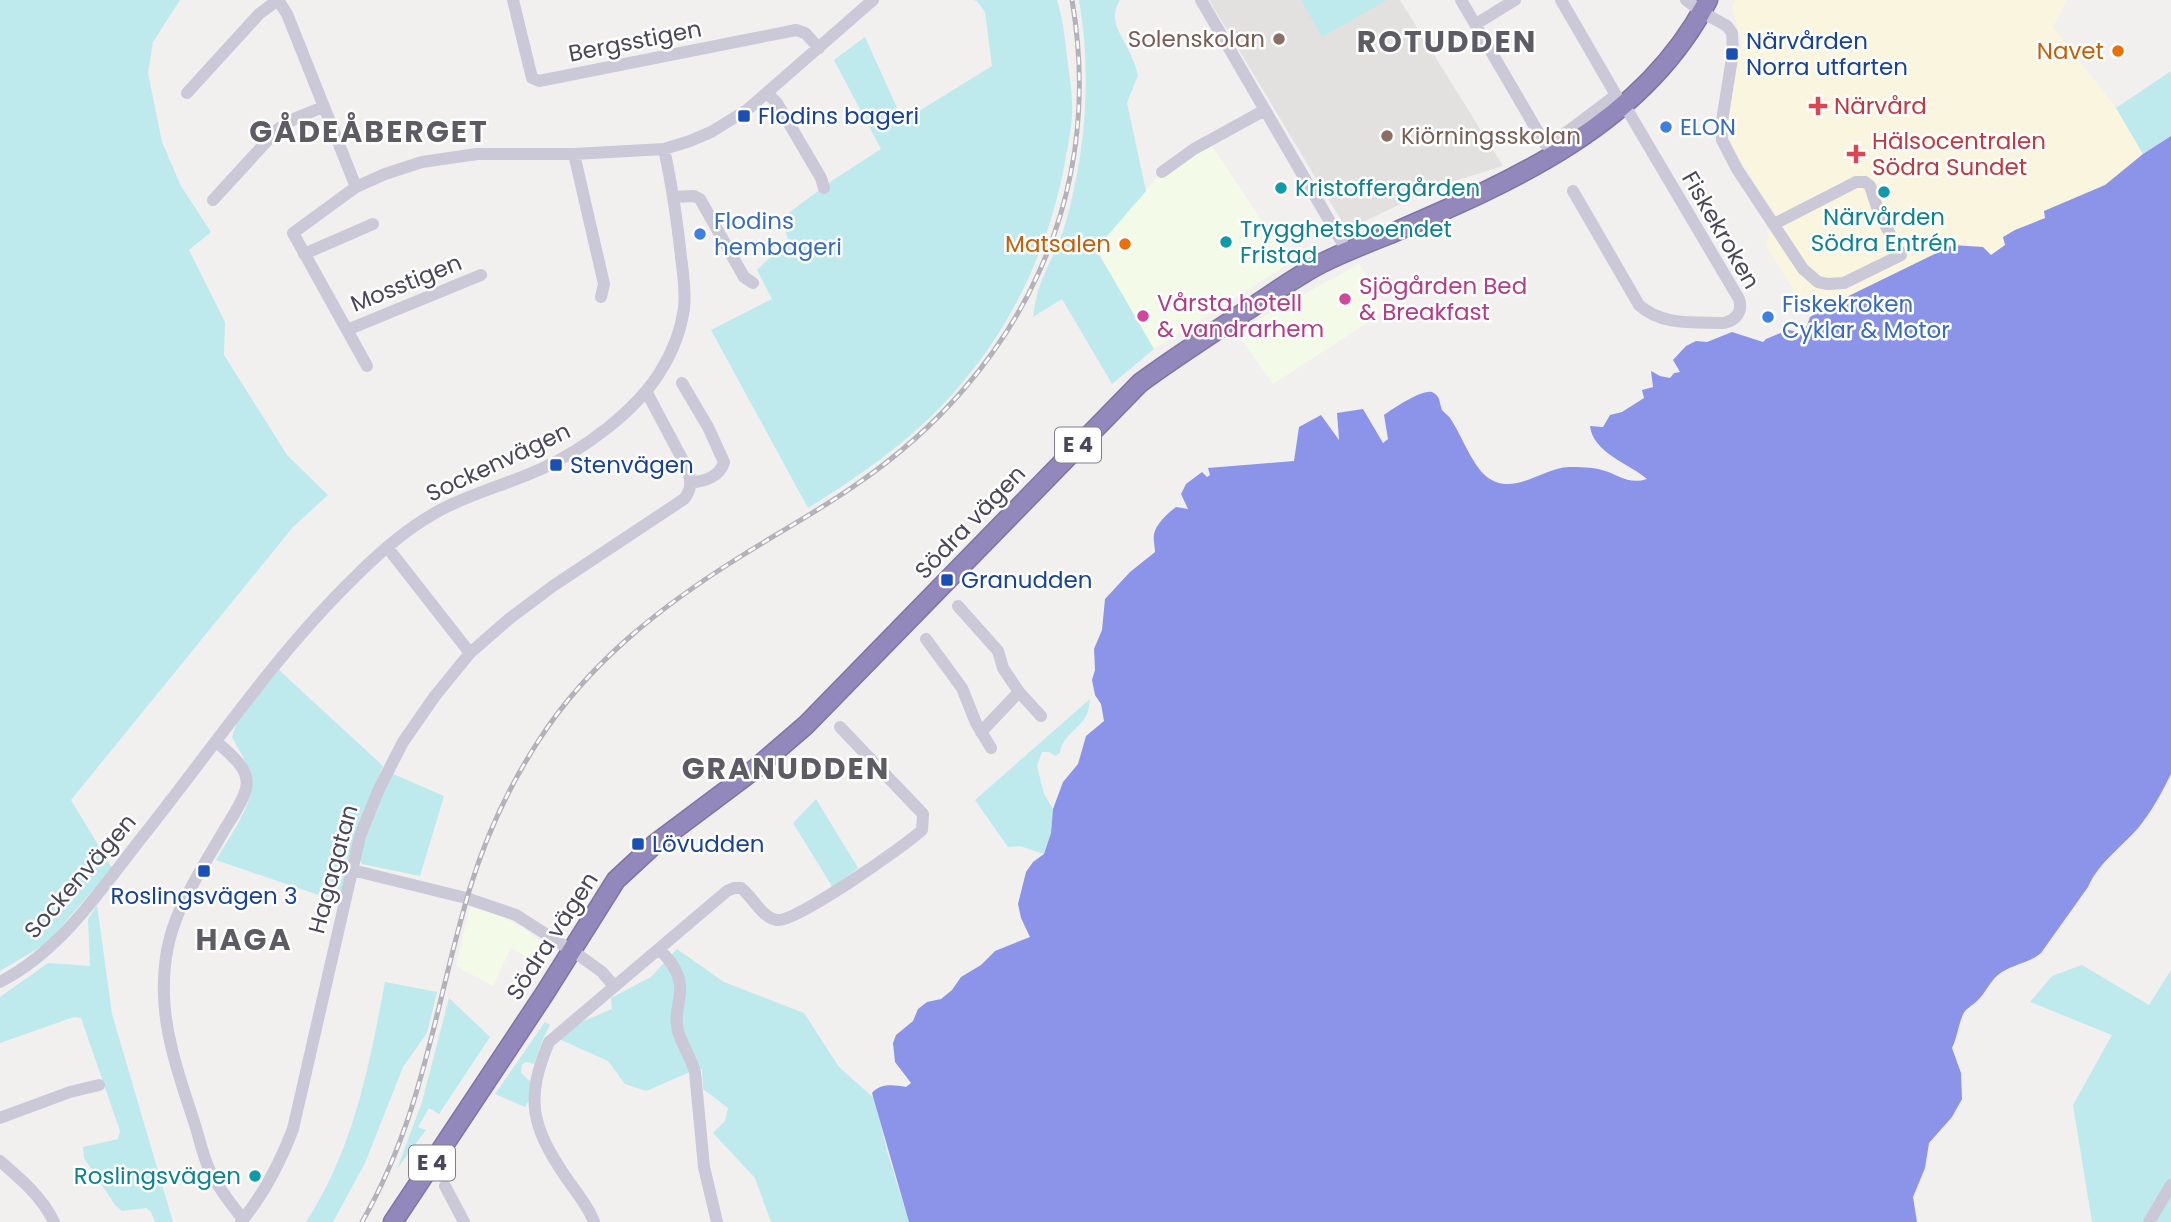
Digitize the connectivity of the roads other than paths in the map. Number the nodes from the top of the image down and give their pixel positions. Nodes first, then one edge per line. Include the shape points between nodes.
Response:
1 (278, 0) edge
2 (513, 0) edge
3 (873, 0) edge
4 (1201, 0) edge
5 (1461, 0) edge
6 (1515, 0) edge
7 (1561, 0) edge
8 (1686, 0) edge
9 (1705, 6) edge
10 (1476, 24) junction
11 (819, 48) junction
12 (187, 93) dead end
13 (766, 93) junction
14 (1620, 101) junction
15 (323, 107) junction
16 (1265, 110) junction
17 (664, 149) junction
18 (574, 155) junction
19 (1162, 172) dead end
20 (356, 187) junction
21 (824, 188) dead end
22 (1573, 191) dead end
23 (674, 197) junction
24 (214, 200) dead end
25 (373, 224) dead end
26 (1774, 224) junction
27 (1347, 251) junction
28 (304, 254) junction
29 (481, 275) dead end
30 (753, 283) dead end
31 (601, 297) dead end
32 (347, 330) junction
33 (367, 366) dead end
34 (682, 383) dead end
35 (646, 391) junction
36 (691, 482) junction
37 (387, 547) junction
38 (958, 606) dead end
39 (926, 639) dead end
40 (470, 653) junction
41 (1018, 692) junction
42 (1041, 716) dead end
43 (841, 727) dead end
44 (981, 732) junction
45 (217, 742) junction
46 (991, 748) dead end
47 (352, 870) junction
48 (659, 949) junction
49 (571, 950) junction
50 (0, 982) edge
51 (614, 986) junction
52 (99, 1085) dead end
53 (0, 1118) edge
54 (0, 1161) edge
55 (2171, 1185) edge
56 (444, 1186) dead end
57 (242, 1220) edge
58 (54, 1222) edge
59 (393, 1222) edge
60 (464, 1222) edge
61 (594, 1222) edge
62 (716, 1222) edge
63 (2149, 1222) edge

1 - 12 street
1 - 15 street
2 - 11 street, Bergsstigen via 532,78 539,81 796,30
3 - 11 street
4 - 16 street
5 - 10 street
6 - 10 street
7 - 14 street
8 - 9 street
9 - 14 highway, Södra vägen / E 4 via 1653,78
9 - 26 street via 1732,33 1722,140
10 - 14 street via 1545,144
11 - 13 street
13 - 17 street via 710,132
13 - 21 street
14 - 22 street, Fiskekroken via 1739,299 1736,317 1724,323 1668,321 1647,312
14 - 27 highway, Södra vägen / E 4 via 1574,144 1533,168
15 - 20 street
15 - 24 street via 278,129
16 - 19 street
16 - 27 street
17 - 18 street
17 - 23 street, Sockenvägen
18 - 20 street via 447,157 408,166
18 - 31 street via 604,284
20 - 28 street, Mosstigen via 293,233
23 - 30 street via 700,199 744,277
23 - 35 street, Sockenvägen via 684,305 667,361
25 - 28 street
26 - 26 street via 1802,269 1818,282 1844,283 1902,255 1865,182 1856,182
27 - 49 highway, Södra vägen / E 4 via 1303,274 1140,383 806,725 654,844 616,880
28 - 32 street, Mosstigen
29 - 32 street, Mosstigen
32 - 33 street, Mosstigen
34 - 36 street, Hagagatan via 724,461 717,474
35 - 36 street
35 - 37 street, Sockenvägen via 584,445 540,470 458,501
36 - 40 street, Hagagatan via 684,499 545,591
37 - 40 street
37 - 45 street, Sockenvägen via 290,645
38 - 41 street via 998,651
39 - 44 street via 962,688
40 - 47 street, Hagagatan via 417,720 397,754 369,812
41 - 42 street
41 - 44 street
43 - 48 street via 923,814 922,830 789,919 773,920 741,888 734,888
44 - 46 street
45 - 50 street, Sockenvägen via 62,937 27,967
45 - 57 street via 241,765 246,789 179,912 165,967 164,995 172,1045 208,1167
47 - 49 street via 501,909
47 - 57 street, Hagagatan via 293,1129 268,1184
48 - 51 street
48 - 62 street via 670,959 679,979 676,1019 695,1072 704,1167
49 - 51 street
49 - 59 highway, Södra vägen / E 4
51 - 61 street via 549,1042 534,1088 544,1142
52 - 53 street
54 - 58 street via 28,1184
55 - 63 street
56 - 60 street

